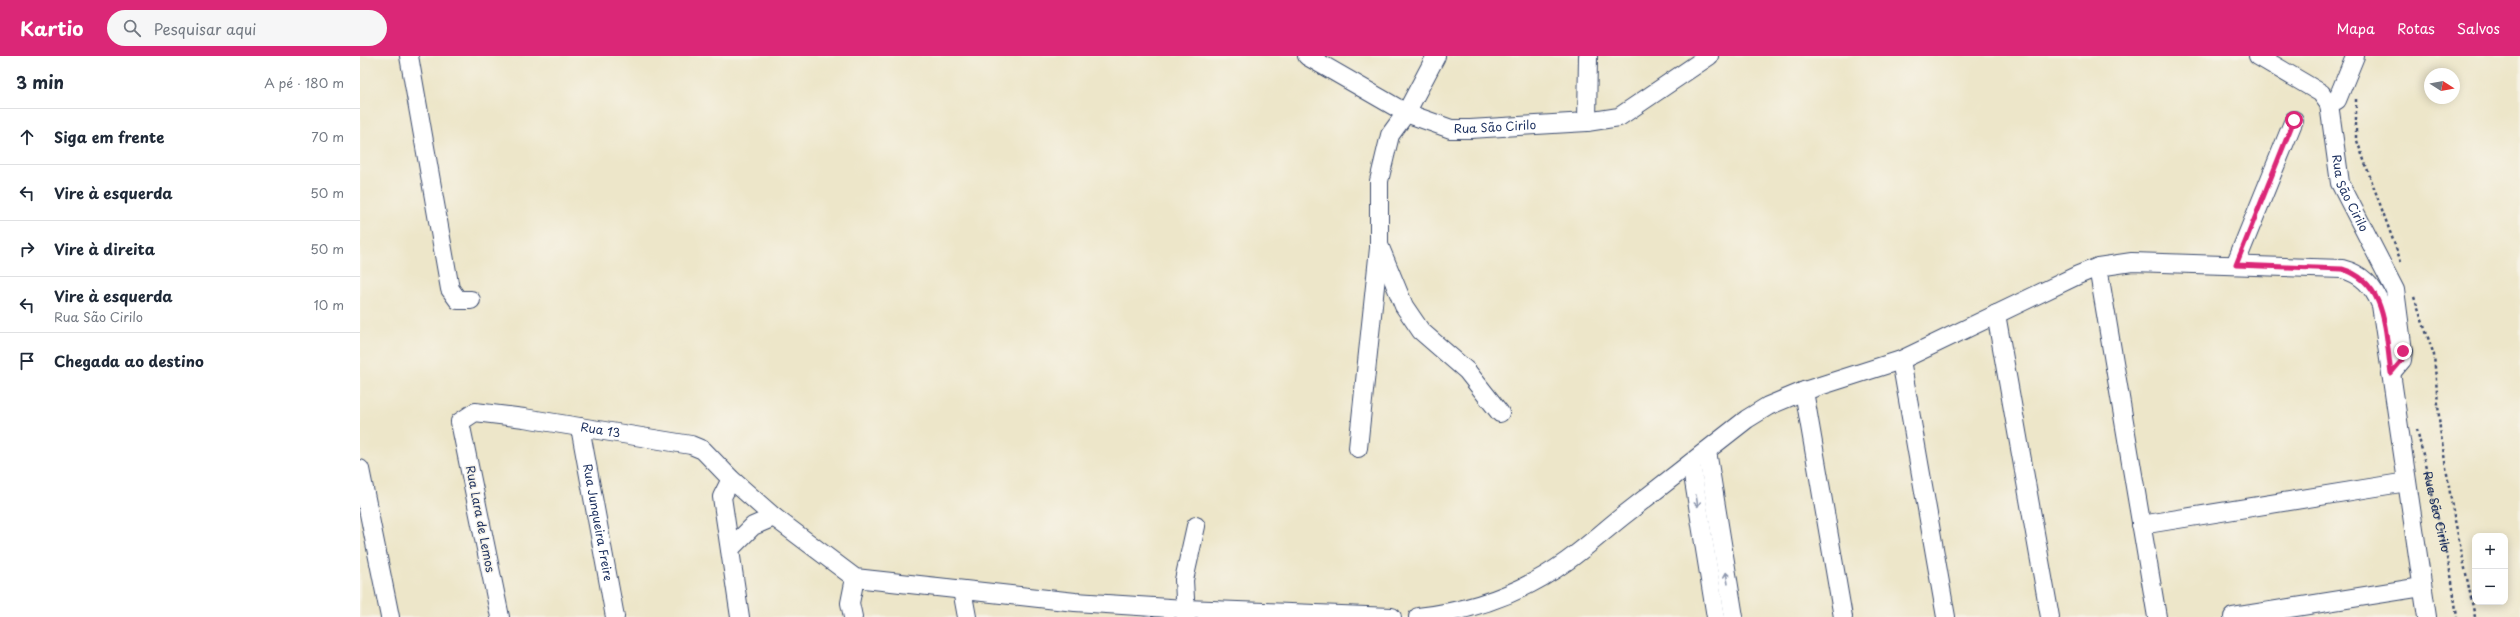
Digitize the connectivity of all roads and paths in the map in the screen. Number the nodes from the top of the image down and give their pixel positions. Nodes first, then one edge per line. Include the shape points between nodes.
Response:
1 (409, 56) edge
2 (1436, 56) edge
3 (1588, 56) edge
4 (1708, 56) edge
5 (2258, 56) edge
6 (2355, 56) edge
7 (1316, 58) edge
8 (2329, 104) junction
9 (1406, 113) junction
10 (2294, 120) dead end
11 (1587, 122) junction
12 (1379, 245) junction
13 (2236, 265) junction
14 (2098, 267) junction
15 (471, 300) dead end
16 (1996, 314) junction
17 (1901, 360) junction
18 (2391, 373) junction
19 (1804, 391) junction
20 (1500, 413) dead end
21 (460, 422) joint
22 (2416, 422) dead end
23 (580, 427) junction
24 (1358, 448) dead end
25 (1707, 450) junction
26 (1691, 463) junction
27 (360, 469) edge
28 (731, 479) junction
29 (2407, 482) junction
30 (774, 516) junction
31 (2141, 524) junction
32 (1196, 526) dead end
33 (730, 548) junction
34 (855, 578) junction
35 (2422, 586) junction
36 (962, 590) junction
37 (1076, 610) edge
38 (1186, 613) edge
39 (1301, 615) edge
40 (390, 617) edge
41 (500, 617) edge
42 (615, 617) edge
43 (740, 617) edge
44 (853, 617) edge
45 (967, 617) edge
46 (1392, 617) edge
47 (1418, 617) edge
48 (1716, 617) edge
49 (1734, 617) edge
50 (1843, 617) edge
51 (1946, 617) edge
52 (2050, 617) edge
53 (2157, 617) edge
54 (2233, 617) edge
55 (2427, 617) edge
56 (2457, 617) edge

1 - 15 street via 450,289 458,300
2 - 9 street
3 - 11 street
4 - 11 street, Rua São Cirilo via 1619,117
5 - 8 street via 2321,93
6 - 8 street via 2336,100
7 - 9 street, Rua São Cirilo
8 - 18 street, Rua São Cirilo via 2340,183 2395,290 2403,351 2402,360
9 - 11 street, Rua São Cirilo via 1450,128
9 - 12 street via 1390,135 1379,181
10 - 13 street
12 - 20 street via 1404,306 1421,331 1467,371
12 - 24 street
13 - 14 street via 2132,262
13 - 18 street via 2342,269 2357,274 2371,286 2381,305
14 - 16 street via 2078,274
14 - 31 street
16 - 17 street
16 - 52 street
17 - 19 street
17 - 51 street
18 - 29 street
19 - 25 street via 1768,406
19 - 50 street
21 - 23 street, Rua 13 via 475,412
21 - 41 street, Rua Lara de Lemos
22 - 56 path, Rua São Cirilo via 2451,575
23 - 28 street, Rua 13 via 691,445 704,450
23 - 42 street, Rua Junqueira Freire
25 - 26 street
49 -> 25 street
26 - 47 street via 1578,553 1540,578 1484,603
26 -> 48 street
27 - 40 street
28 - 30 street, Rua 13
28 - 33 street via 722,497
29 - 31 street
29 - 35 street
30 - 33 street via 752,526
30 - 34 street, Rua 13
31 - 53 street
32 - 38 street via 1184,580
33 - 43 street
34 - 36 street
34 - 44 street via 850,603
35 - 54 street
35 - 55 street
36 - 37 street
36 - 45 street
37 - 38 street
38 - 39 street
39 - 46 street

